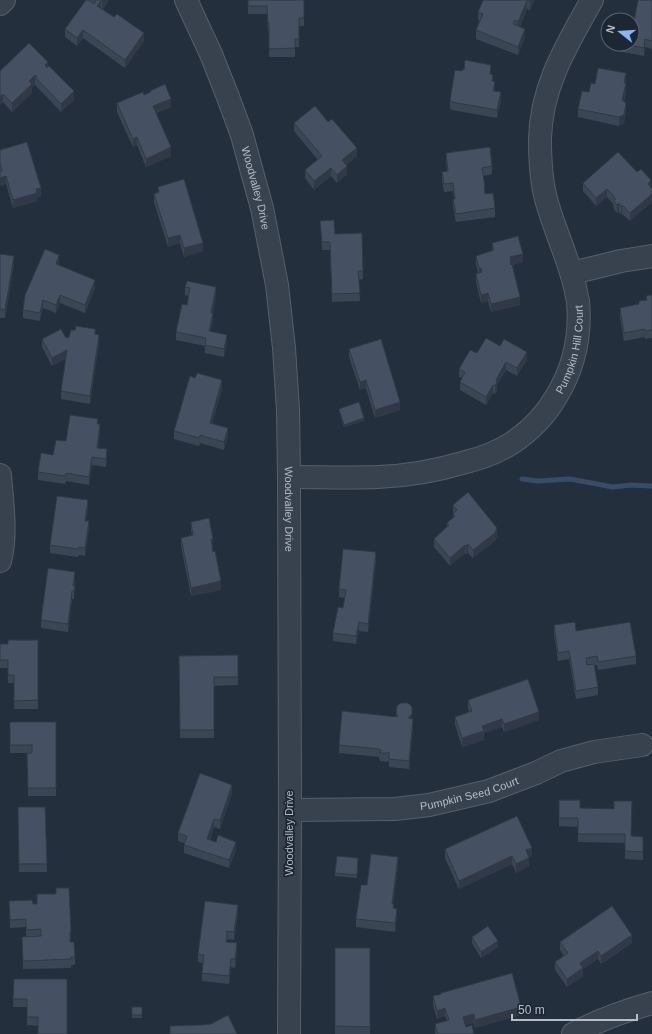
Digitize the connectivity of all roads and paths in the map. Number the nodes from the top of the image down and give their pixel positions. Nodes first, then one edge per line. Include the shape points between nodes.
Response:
1 (4, 0) edge
2 (186, 0) edge
3 (592, 0) edge
4 (0, 4) edge
5 (652, 256) edge
6 (572, 273) junction
7 (0, 475) edge
8 (289, 477) junction
9 (0, 561) edge
10 (642, 745) dead end
11 (290, 810) junction
12 (652, 1003) edge
13 (289, 1034) edge
14 (573, 1034) edge

1 - 4 street
2 - 8 street, Woodvalley Drive via 211,54 242,135 262,208 277,285 284,348
3 - 6 street, Pumpkin Hill Court via 551,80 543,108 540,138 546,199
5 - 6 street
6 - 8 street, Pumpkin Hill Court via 578,301 578,329 572,365 550,407 534,426 511,444 484,457 410,473 380,477
7 - 9 street via 3,548
8 - 11 street, Woodvalley Drive
10 - 11 street, Pumpkin Seed Court via 594,752 561,761 489,792 429,805 395,809
11 - 13 street, Woodvalley Drive
12 - 14 street via 626,1010

